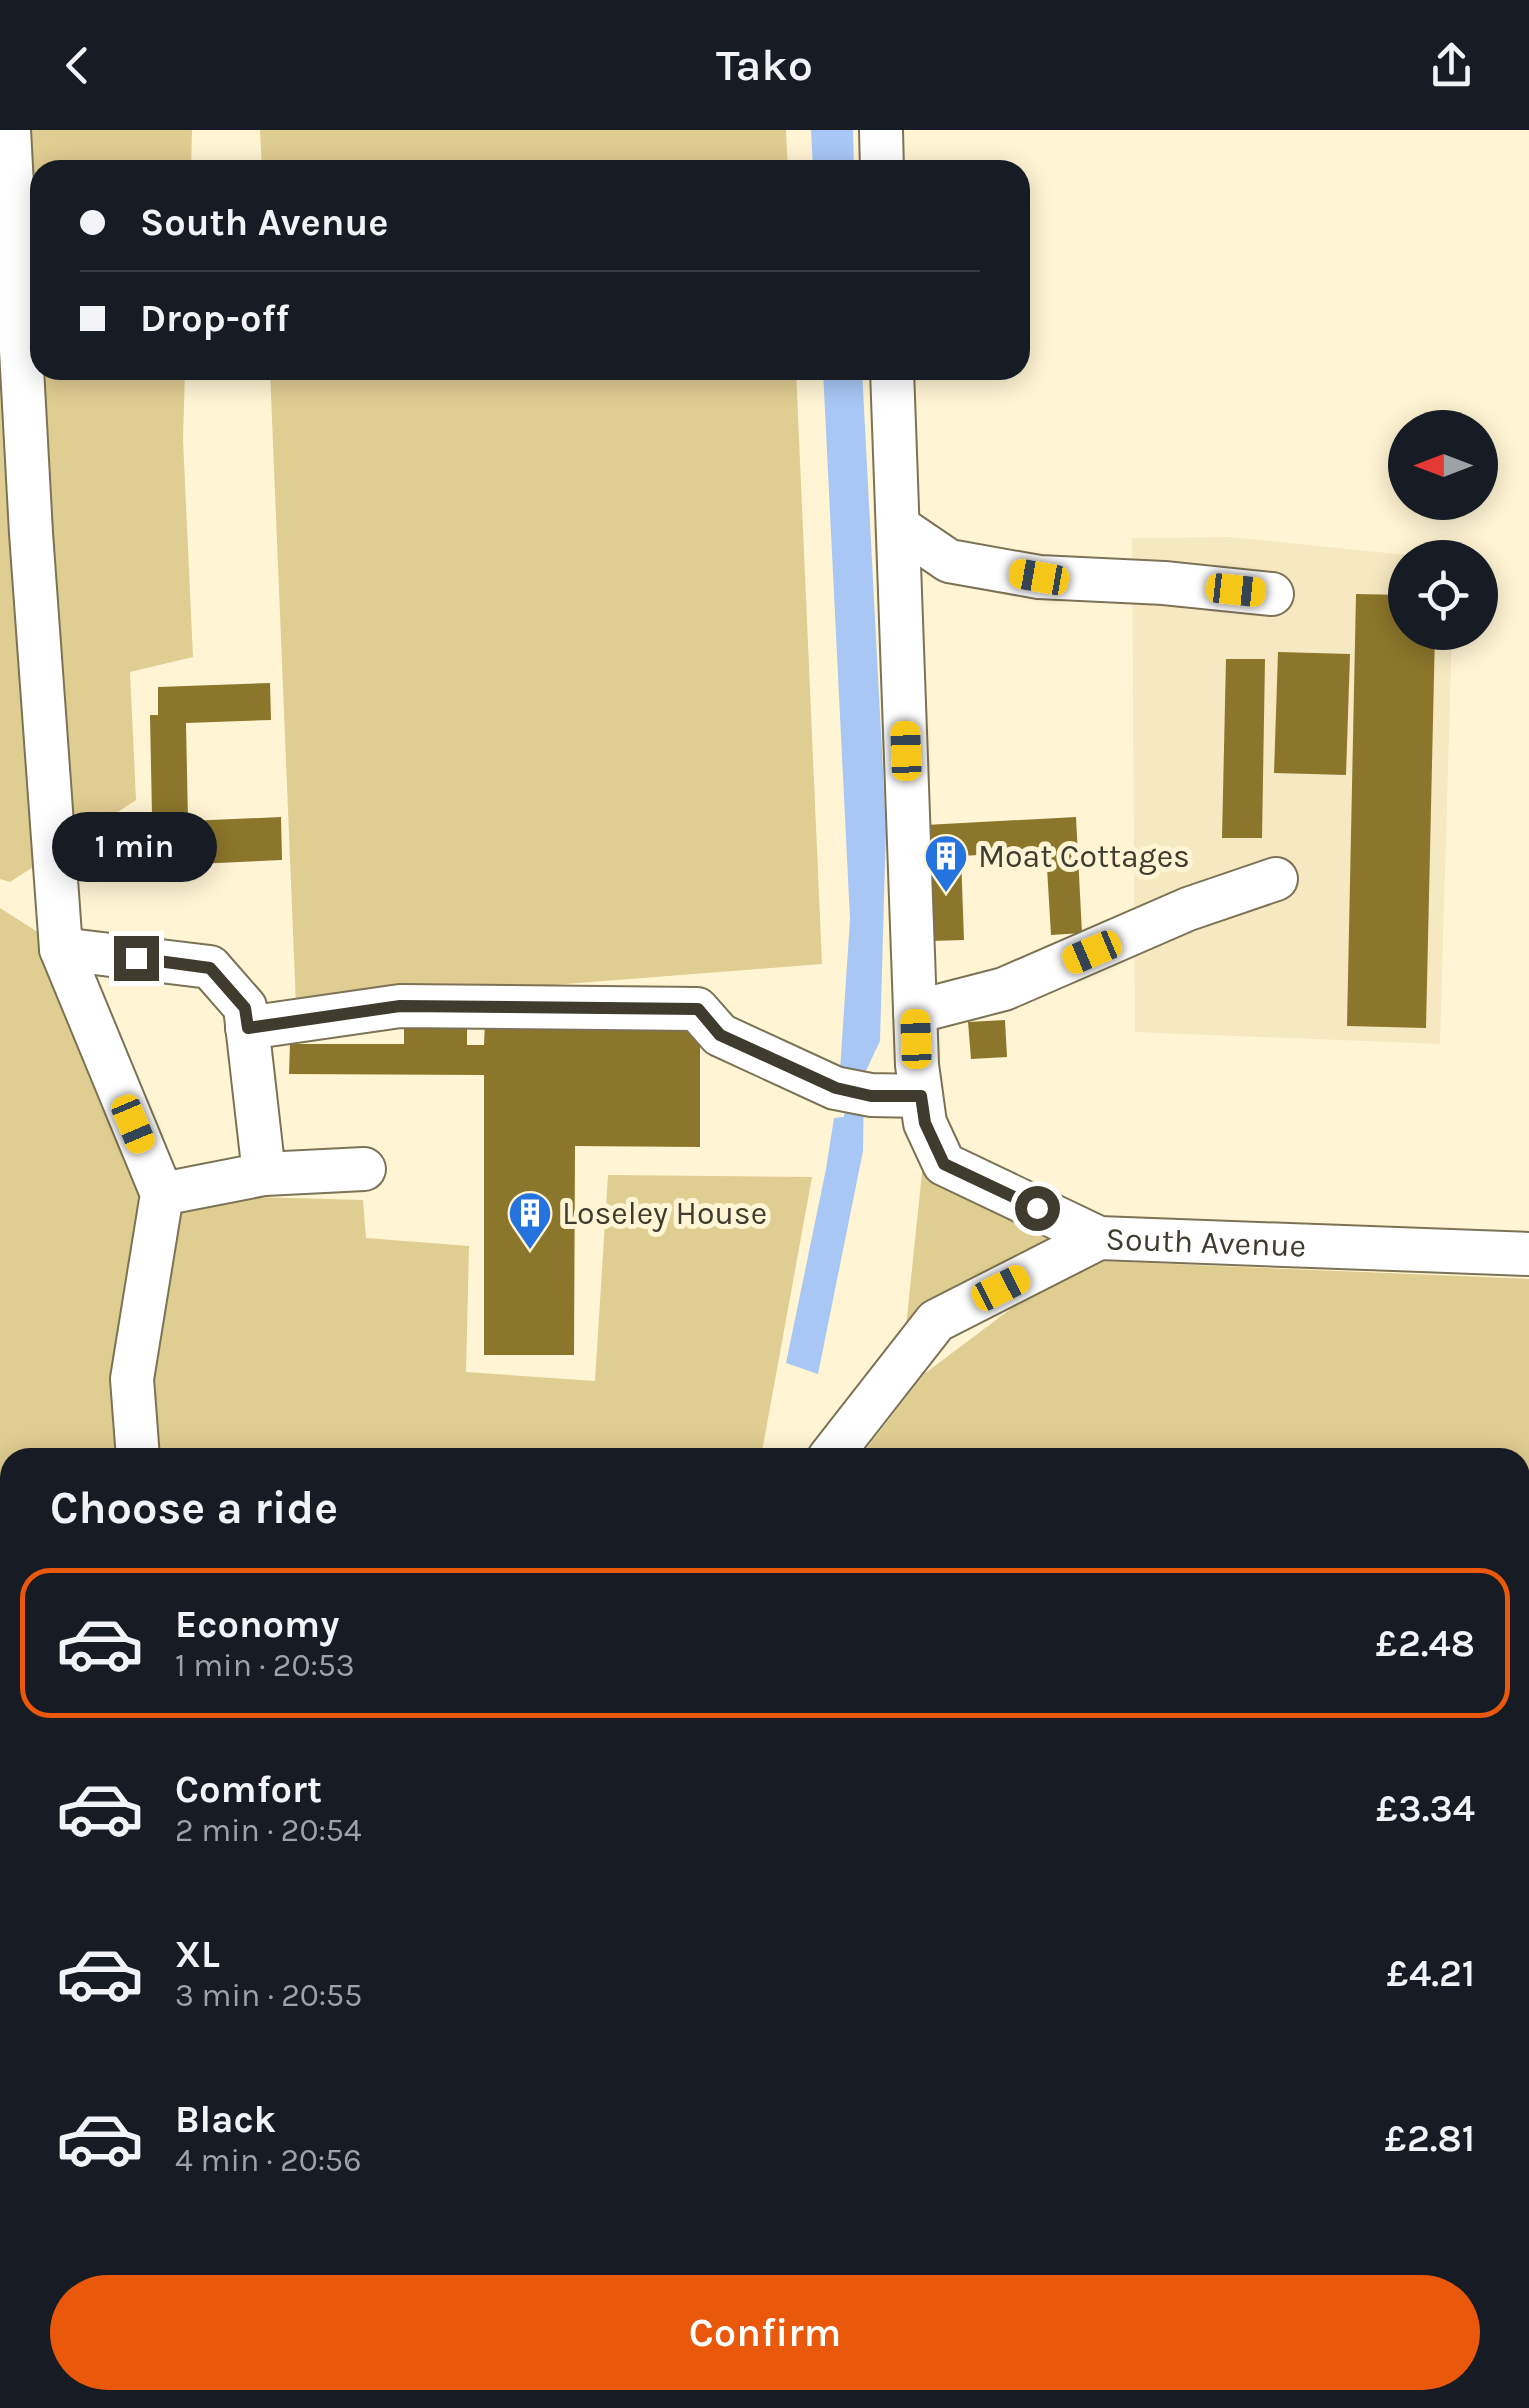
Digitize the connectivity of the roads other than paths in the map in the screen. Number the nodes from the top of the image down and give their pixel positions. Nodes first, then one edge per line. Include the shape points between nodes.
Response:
1 (9, 130) edge
2 (880, 130) edge
3 (882, 160) edge
4 (892, 380) edge
5 (899, 527) junction
6 (1272, 594) dead end
7 (1276, 880) dead end
8 (61, 949) junction
9 (915, 1012) junction
10 (248, 1028) junction
11 (919, 1081) junction
12 (364, 1170) dead end
13 (264, 1174) junction
14 (162, 1194) junction
15 (1099, 1238) junction
16 (1529, 1254) edge
17 (137, 1448) edge
18 (837, 1448) edge

1 - 8 lane
2 - 3 lane
4 - 5 lane, South Avenue
5 - 6 lane via 950,561 986,568
5 - 9 lane, South Avenue
7 - 9 lane via 1188,909 1004,989
8 - 10 lane via 210,968 245,1008
8 - 14 lane
9 - 11 lane, South Avenue
10 - 11 lane via 400,1006 698,1009 720,1035 853,1092
10 - 13 lane
11 - 15 lane, South Avenue via 925,1123 944,1164
12 - 13 lane
13 - 14 lane
14 - 17 lane via 132,1379
15 - 16 lane, South Avenue
15 - 18 lane via 936,1321

